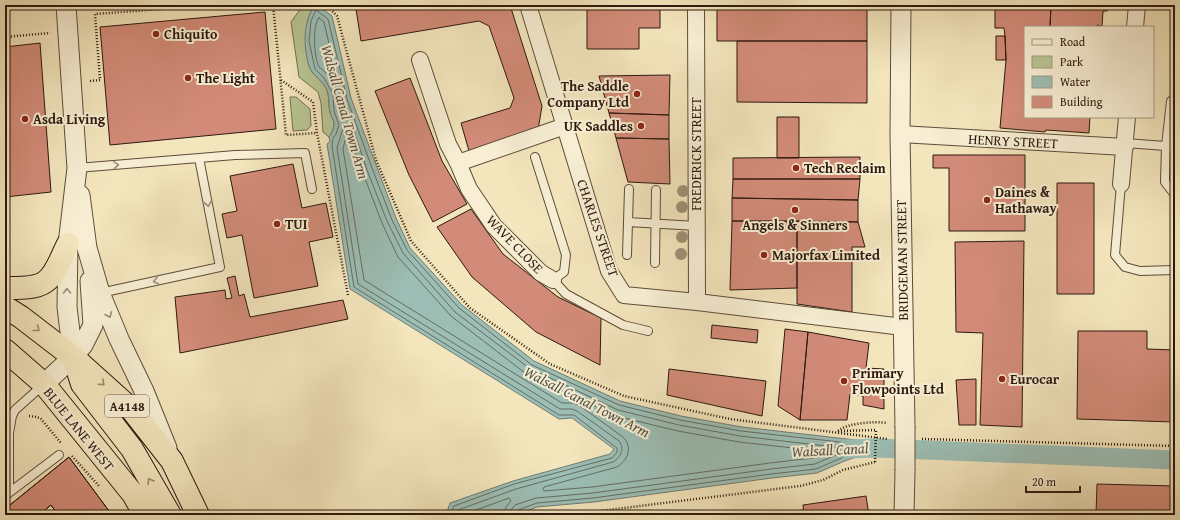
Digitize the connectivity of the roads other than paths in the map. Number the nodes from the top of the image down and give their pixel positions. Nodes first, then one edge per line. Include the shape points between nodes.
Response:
1 (66, 5) edge
2 (528, 5) edge
3 (696, 5) edge
4 (901, 5) edge
5 (1137, 5) edge
6 (1135, 26) edge
7 (420, 60) dead end
8 (1175, 99) edge
9 (1127, 118) edge
10 (565, 126) junction
11 (900, 134) junction
12 (1125, 145) junction
13 (1166, 146) junction
14 (534, 157) dead end
15 (199, 158) junction
16 (458, 163) junction
17 (77, 168) junction
18 (1121, 184) joint
19 (312, 189) dead end
20 (629, 189) dead end
21 (656, 190) dead end
22 (1175, 195) edge
23 (628, 222) junction
24 (655, 224) junction
25 (697, 226) junction
26 (77, 246) junction
27 (627, 255) dead end
28 (655, 263) dead end
29 (1175, 270) edge
30 (553, 280) junction
31 (5, 288) edge
32 (100, 293) junction
33 (697, 302) junction
34 (5, 307) edge
35 (903, 327) junction
36 (648, 331) dead end
37 (5, 350) edge
38 (73, 357) junction
39 (44, 384) junction
40 (59, 455) dead end
41 (172, 461) junction
42 (5, 495) edge
43 (145, 515) edge
44 (170, 515) edge
45 (198, 515) edge
46 (904, 515) edge

1 - 17 street
2 - 10 street, CHARLES STREET
3 - 25 street, FREDERICK STREET
4 - 11 street, BRIDGEMAN STREET
5 - 6 street
7 - 16 street, WAVE CLOSE via 448,144
8 - 13 lane via 1171,101
9 - 12 street
10 - 16 street
10 - 33 street, CHARLES STREET via 609,271 624,295
11 - 12 street, HENRY STREET
11 - 35 street, BRIDGEMAN STREET
12 - 13 lane
12 - 18 street
13 - 22 lane via 1164,182
14 - 30 lane via 566,255 564,272
17 -> 15 lane
15 - 19 lane via 305,154
15 -> 32 lane via 220,267
16 - 30 street, WAVE CLOSE via 469,189 494,226 541,273
17 - 26 street
18 - 29 lane via 1115,255 1125,267 1140,271
20 - 23 lane
21 - 24 lane
23 - 24 lane
23 - 27 lane
24 - 25 lane
24 - 28 lane
25 - 33 street, FREDERICK STREET
26 - 31 highway via 45,282 27,288
26 - 32 street
26 - 38 street via 67,307
30 - 36 lane via 566,294 622,325
32 -> 41 street
33 - 35 street, CHARLES STREET
34 -> 38 highway, A4148
35 - 46 street, BRIDGEMAN STREET, bridge
37 - 39 highway, BLUE LANE WEST
38 - 39 street
38 -> 41 highway, A4148 via 132,410
44 -> 38 highway via 132,449 82,384
39 - 42 lane via 15,410 12,416 9,433 9,485
39 - 43 highway, BLUE LANE WEST via 133,494
40 - 42 lane
41 - 45 highway, A4148

